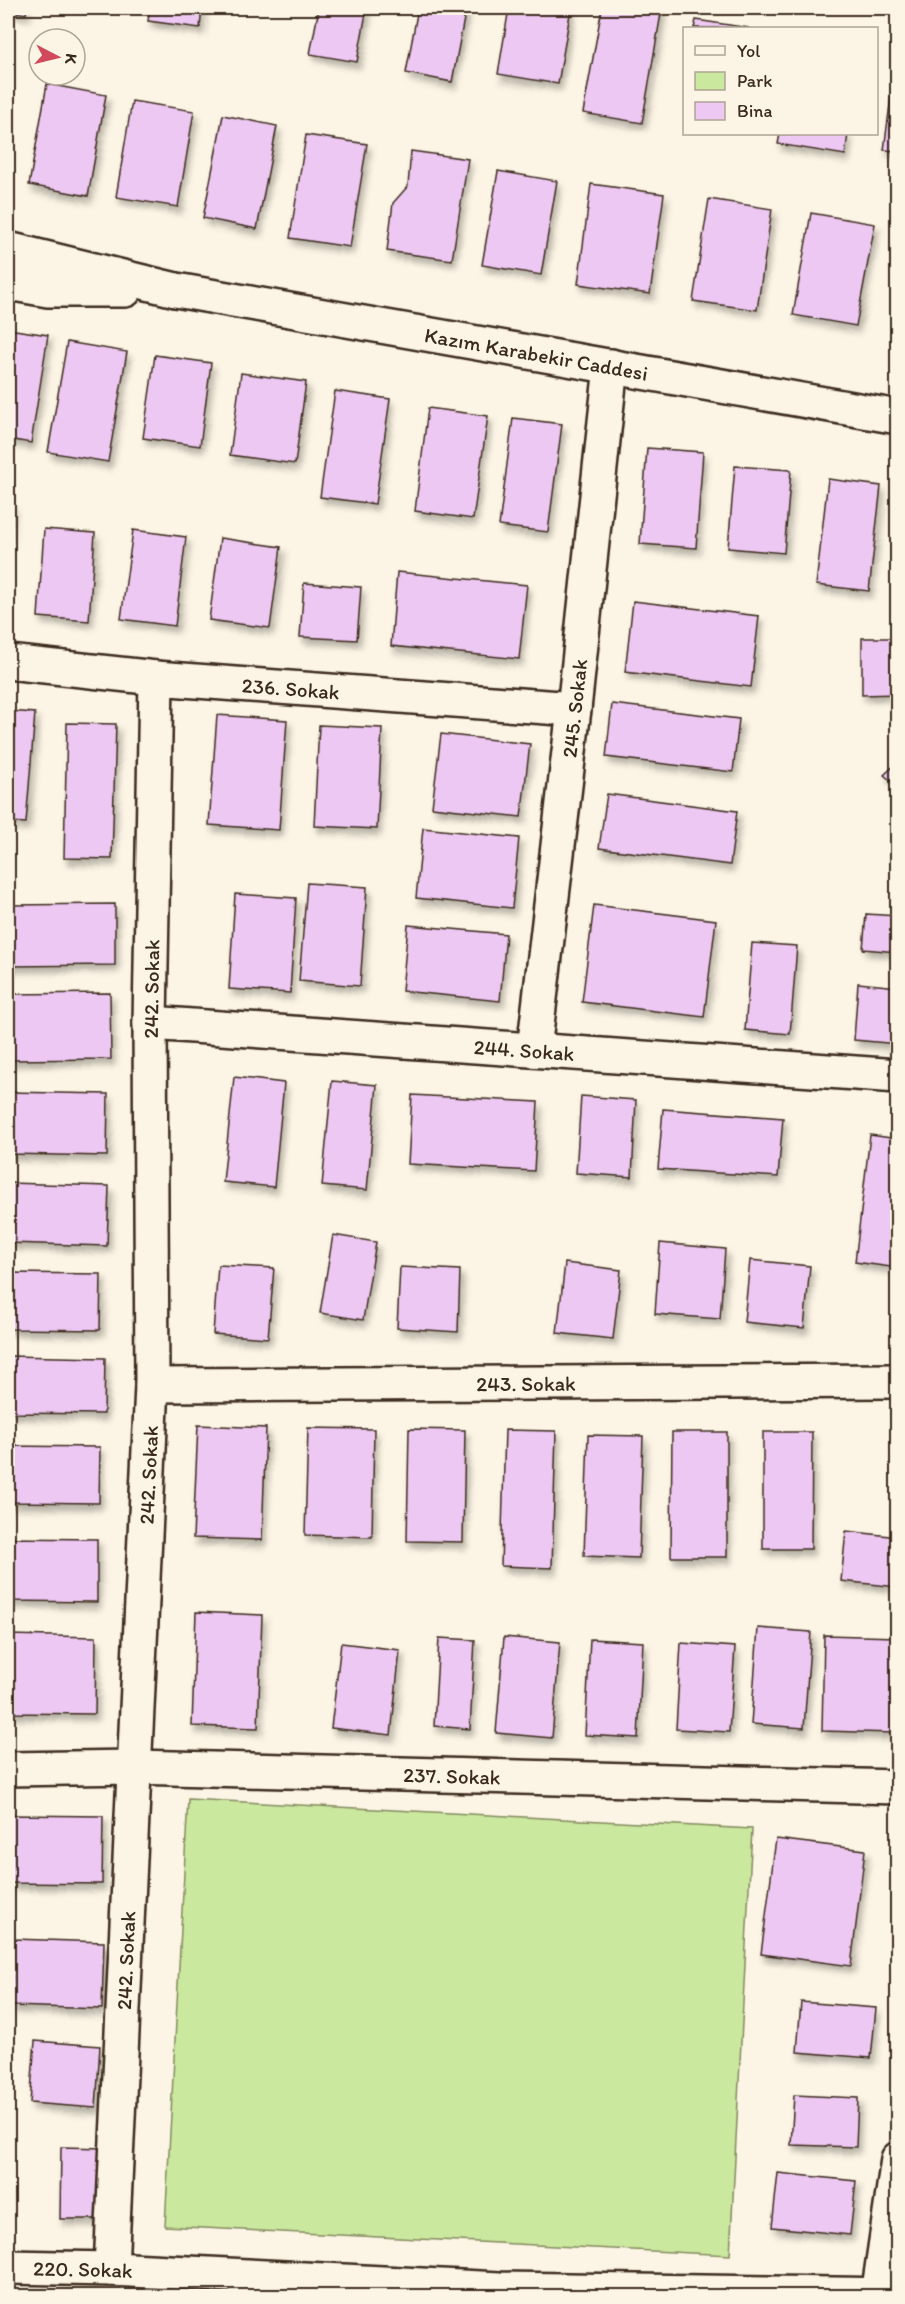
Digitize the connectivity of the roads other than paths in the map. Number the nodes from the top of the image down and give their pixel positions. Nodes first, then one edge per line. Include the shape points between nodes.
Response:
1 (8, 249) edge
2 (8, 283) edge
3 (176, 290) junction
4 (610, 366) junction
5 (897, 417) edge
6 (8, 662) edge
7 (156, 678) junction
8 (574, 709) junction
9 (150, 1023) junction
10 (534, 1050) junction
11 (897, 1076) edge
12 (897, 1381) edge
13 (152, 1385) junction
14 (134, 1767) junction
15 (8, 1769) edge
16 (897, 1786) edge
17 (897, 2160) edge
18 (8, 2267) edge
19 (111, 2269) junction
20 (273, 2287) edge
21 (500, 2293) edge
22 (885, 2296) edge

1 - 3 street, Kazım Karabekir Caddesi
2 - 3 street, Kazım Karabekir Caddesi via 48,290
3 - 4 street, Kazım Karabekir Caddesi
4 - 5 street, Kazım Karabekir Caddesi
4 - 8 street, 245. Sokak
6 - 7 street, 236. Sokak
7 - 8 street, 236. Sokak
7 - 9 street, 242. Sokak
8 - 10 street, 245. Sokak
9 - 10 street, 244. Sokak
9 - 13 street, 242. Sokak
10 - 11 street, 244. Sokak
12 - 13 street, 243. Sokak
13 - 14 street, 242. Sokak
14 - 15 street, 237. Sokak
14 - 16 street, 237. Sokak
14 - 19 street, 242. Sokak
17 - 22 street
18 - 19 street, 220. Sokak
19 - 20 street, 220. Sokak
20 - 21 street, 220. Sokak
21 - 22 street, 220. Sokak

